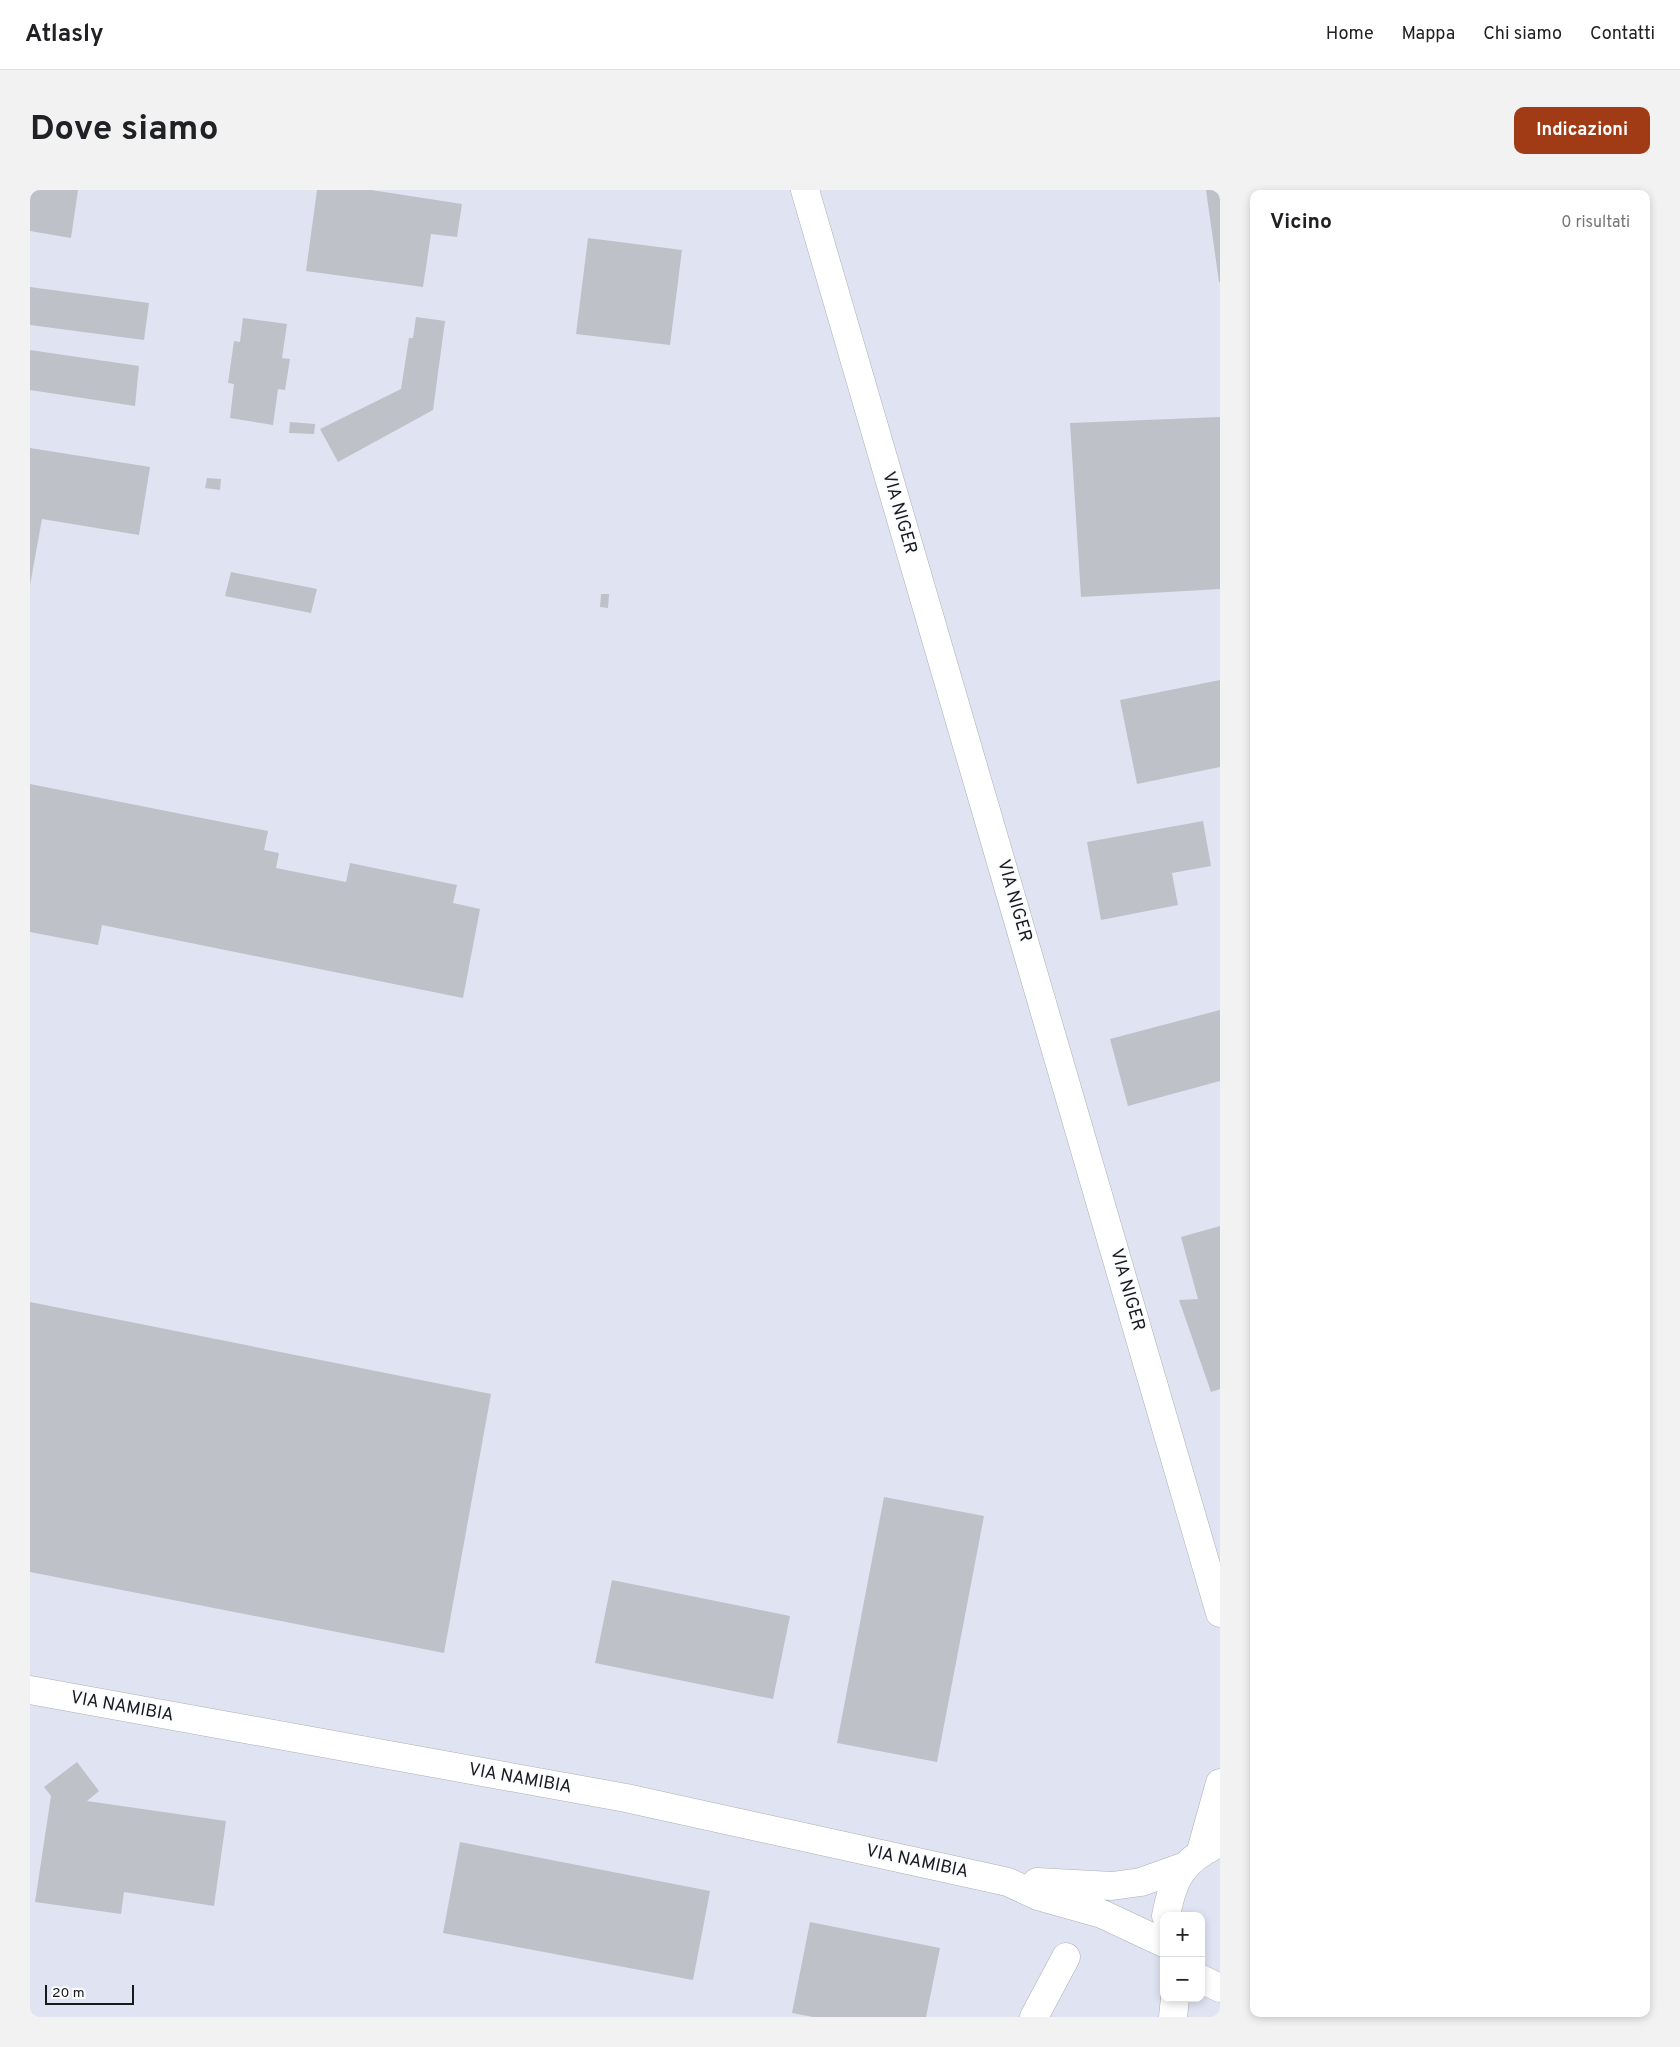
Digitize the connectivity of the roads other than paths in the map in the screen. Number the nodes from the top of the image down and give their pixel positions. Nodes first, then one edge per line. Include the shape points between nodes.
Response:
1 (805, 190) edge
2 (1220, 1613) edge
3 (30, 1690) edge
4 (1220, 1783) edge
5 (1201, 1854) edge
6 (1008, 1882) junction
7 (1167, 1912) edge
8 (1160, 1941) edge
9 (1066, 1957) dead end
10 (1205, 1981) edge
11 (1220, 1988) edge
12 (1174, 2002) edge
13 (1034, 2017) edge
14 (1173, 2017) edge

1 - 2 street, VIA NIGER
3 - 6 street, VIA NAMIBIA via 626,1798
4 - 5 street
5 - 6 street, VIA NAMIBIA via 1141,1882 1112,1886
5 - 7 street via 1171,1890
6 - 8 street, VIA NAMIBIA via 1038,1896 1102,1914
9 - 13 street
10 - 11 street
12 - 14 street

